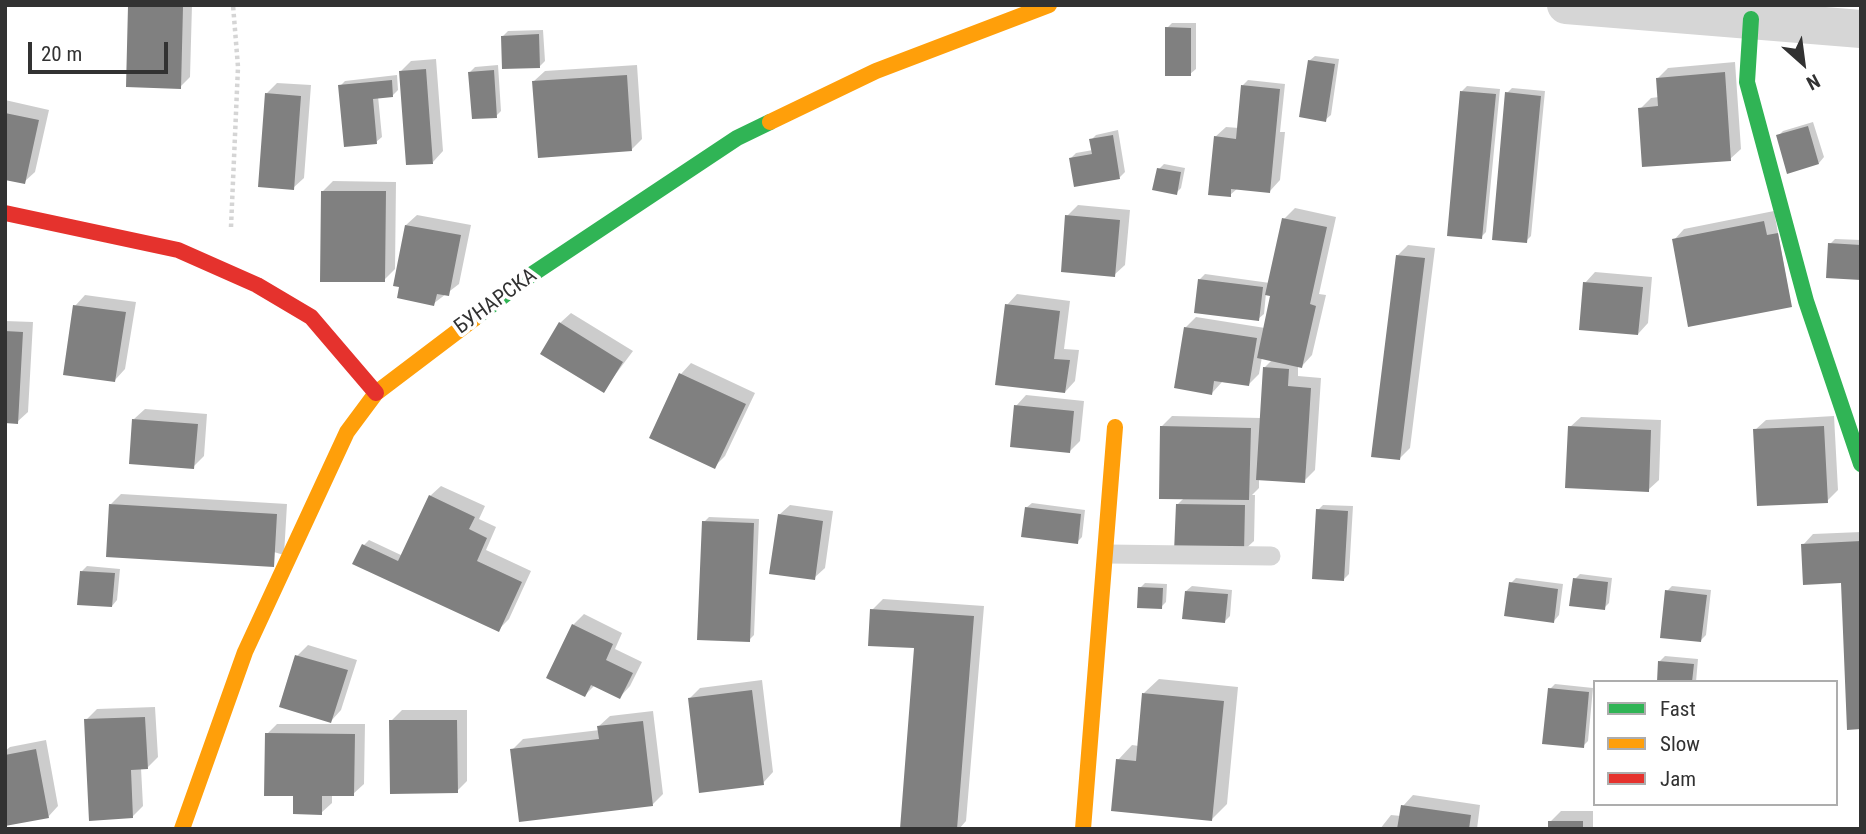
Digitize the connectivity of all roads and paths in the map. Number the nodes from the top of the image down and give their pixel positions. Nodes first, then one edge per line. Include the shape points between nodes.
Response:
1 (233, 5) edge
2 (1049, 5) edge
3 (1566, 5) edge
4 (1751, 19) junction
5 (1861, 29) edge
6 (5, 213) edge
7 (229, 273) junction
8 (376, 393) junction
9 (1115, 427) dead end
10 (1861, 464) edge
11 (1107, 554) junction
12 (1271, 556) dead end
13 (182, 829) edge
14 (1083, 829) edge

1 - 7 path via 238,66
2 - 8 street, БУНАРСКА via 876,71 737,138 525,279
3 - 4 street
4 - 5 street
4 - 10 street via 1747,82 1806,301
6 - 7 street via 178,250
7 - 8 street via 312,317
8 - 13 street, БУНАРСКА via 347,432 245,652
9 - 11 street
11 - 12 lane
11 - 14 street

